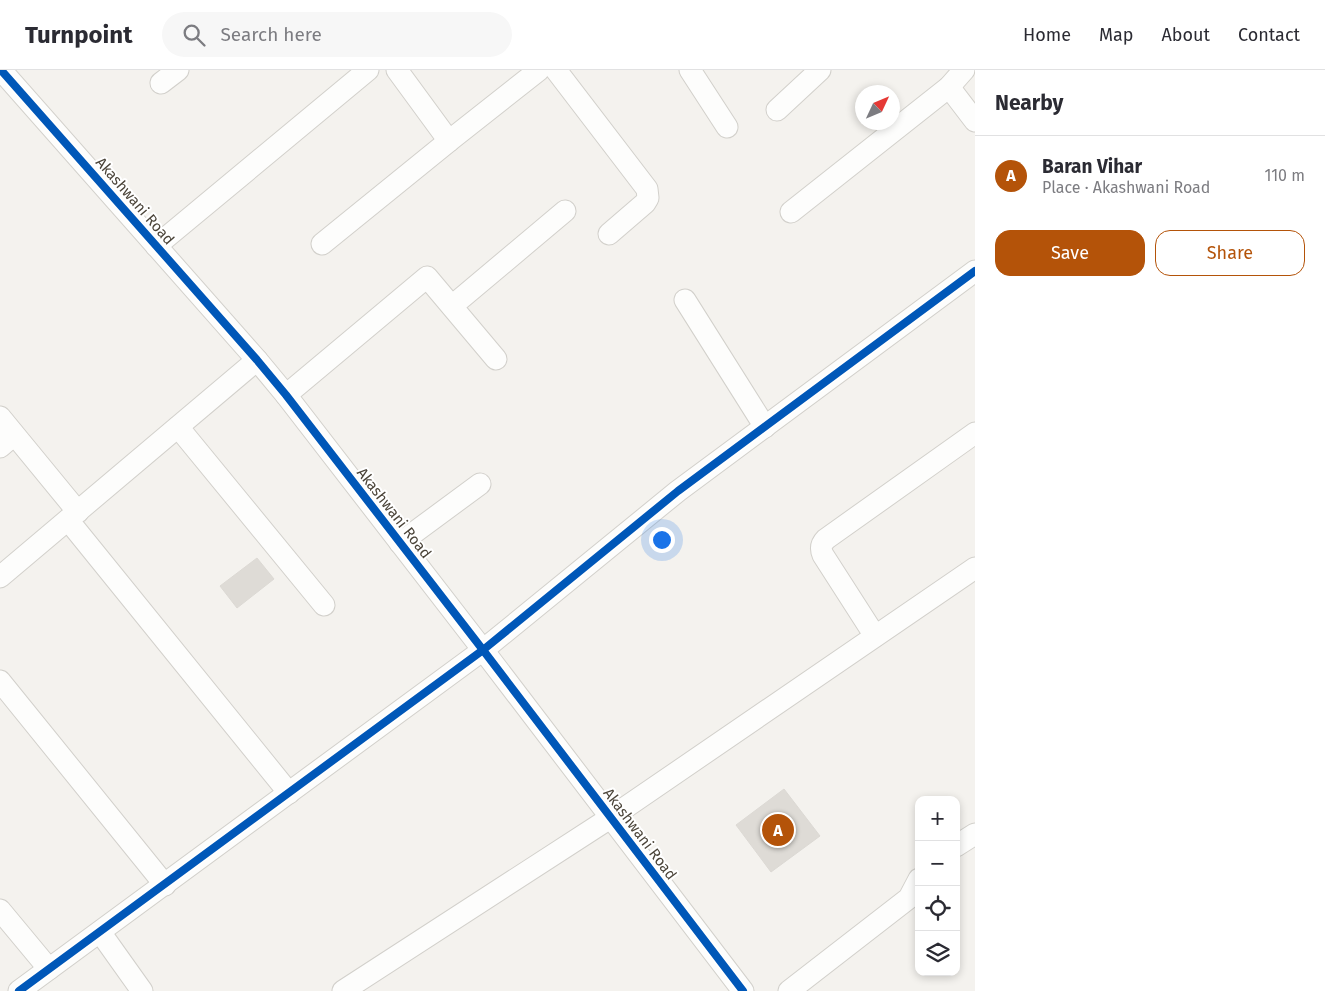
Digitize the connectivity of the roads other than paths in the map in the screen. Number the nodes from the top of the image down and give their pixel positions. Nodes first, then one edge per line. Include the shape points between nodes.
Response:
1 (1, 70) edge
2 (178, 70) edge
3 (368, 70) edge
4 (397, 70) edge
5 (539, 70) edge
6 (556, 70) edge
7 (690, 70) edge
8 (820, 70) edge
9 (964, 70) edge
10 (161, 83) dead end
11 (949, 87) junction
12 (777, 110) dead end
13 (975, 121) edge
14 (727, 127) dead end
15 (450, 141) junction
16 (565, 212) dead end
17 (791, 212) dead end
18 (609, 234) dead end
19 (322, 244) dead end
20 (156, 246) junction
21 (975, 271) edge
22 (685, 300) dead end
23 (452, 306) junction
24 (496, 359) dead end
25 (257, 360) junction
26 (286, 395) junction
27 (0, 417) edge
28 (178, 427) junction
29 (765, 427) junction
30 (975, 433) edge
31 (7, 441) edge
32 (480, 484) dead end
33 (73, 516) junction
34 (400, 543) junction
35 (975, 568) edge
36 (0, 577) edge
37 (324, 605) dead end
38 (875, 636) junction
39 (483, 650) junction
40 (0, 681) edge
41 (289, 793) junction
42 (610, 818) junction
43 (975, 834) edge
44 (960, 843) edge
45 (165, 884) junction
46 (915, 886) edge
47 (0, 910) edge
48 (100, 932) junction
49 (49, 969) junction
50 (733, 988) edge
51 (20, 991) edge
52 (142, 991) edge
53 (343, 991) edge
54 (789, 991) edge

1 - 20 street, Akashwani Road
2 - 10 street
3 - 20 street
4 - 15 street
5 - 15 street
6 - 18 street via 647,189 645,203
7 - 14 street
8 - 12 street
9 - 11 street
11 - 13 street
11 - 17 street
15 - 19 street
16 - 23 street
20 - 25 street, Akashwani Road
21 - 29 street
22 - 29 street
23 - 24 street
23 - 26 street via 427,276
25 - 26 street, Akashwani Road
25 - 28 street
26 - 34 street, Akashwani Road
27 - 31 street
28 - 33 street
28 - 37 street
29 - 39 street via 678,491
30 - 38 street via 826,538 821,546 823,556
31 - 33 street
32 - 34 street
33 - 36 street
33 - 41 street
34 - 39 street, Akashwani Road
35 - 38 street
38 - 42 street
39 - 41 street
39 - 42 street, Akashwani Road
40 - 45 street
41 - 45 street
42 - 50 street, Akashwani Road
42 - 53 street
43 - 44 street
45 - 48 street
46 - 54 street via 909,898
47 - 49 street
48 - 49 street
48 - 52 street
49 - 51 street

